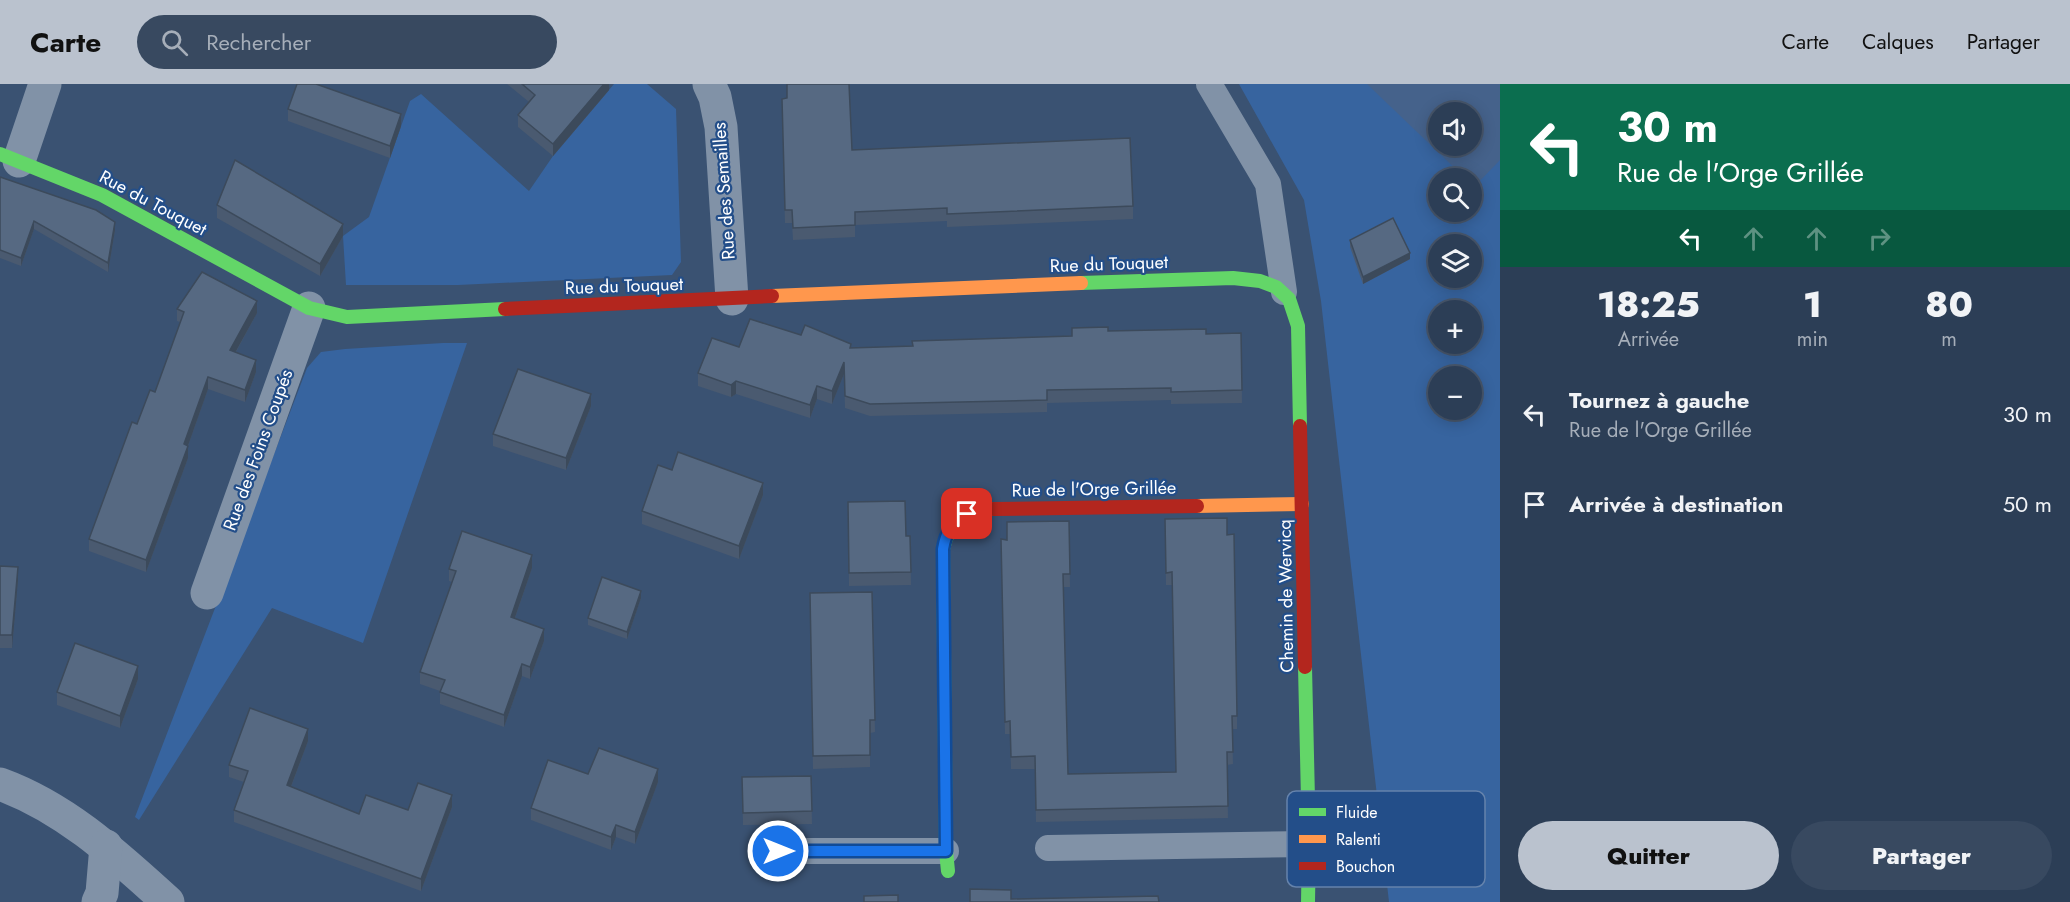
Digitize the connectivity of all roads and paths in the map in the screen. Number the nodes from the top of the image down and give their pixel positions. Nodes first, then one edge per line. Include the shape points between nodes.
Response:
1 (45, 84) edge
2 (709, 84) edge
3 (1209, 84) edge
4 (9, 157) edge
5 (1284, 292) junction
6 (732, 299) junction
7 (309, 308) junction
8 (1302, 504) junction
9 (207, 593) dead end
10 (0, 784) edge
11 (1308, 791) edge
12 (1287, 844) edge
13 (106, 846) junction
14 (1048, 848) dead end
15 (778, 851) dead end
16 (947, 861) joint
17 (1308, 887) edge
18 (98, 902) edge
19 (168, 902) edge
20 (1308, 902) edge

1 - 4 street
2 - 6 street, Rue des Semailles via 721,127
3 - 5 lane via 1268,184
4 - 7 street, Rue du Touquet via 102,195
5 - 6 street, Rue du Touquet via 1257,280 1215,278
5 - 8 street, Chemin de Wervicq via 1298,326
6 - 7 street, Rue du Touquet via 347,317
7 - 9 street, Rue des Foins Coupés
8 - 11 street, Chemin de Wervicq
8 - 16 street, Rue de l'Orge Grillée via 983,509 952,524 943,549
10 - 13 street via 60,813
12 - 14 lane
13 - 18 street
13 - 19 street
15 - 16 lane
17 - 20 street, Chemin de Wervicq

